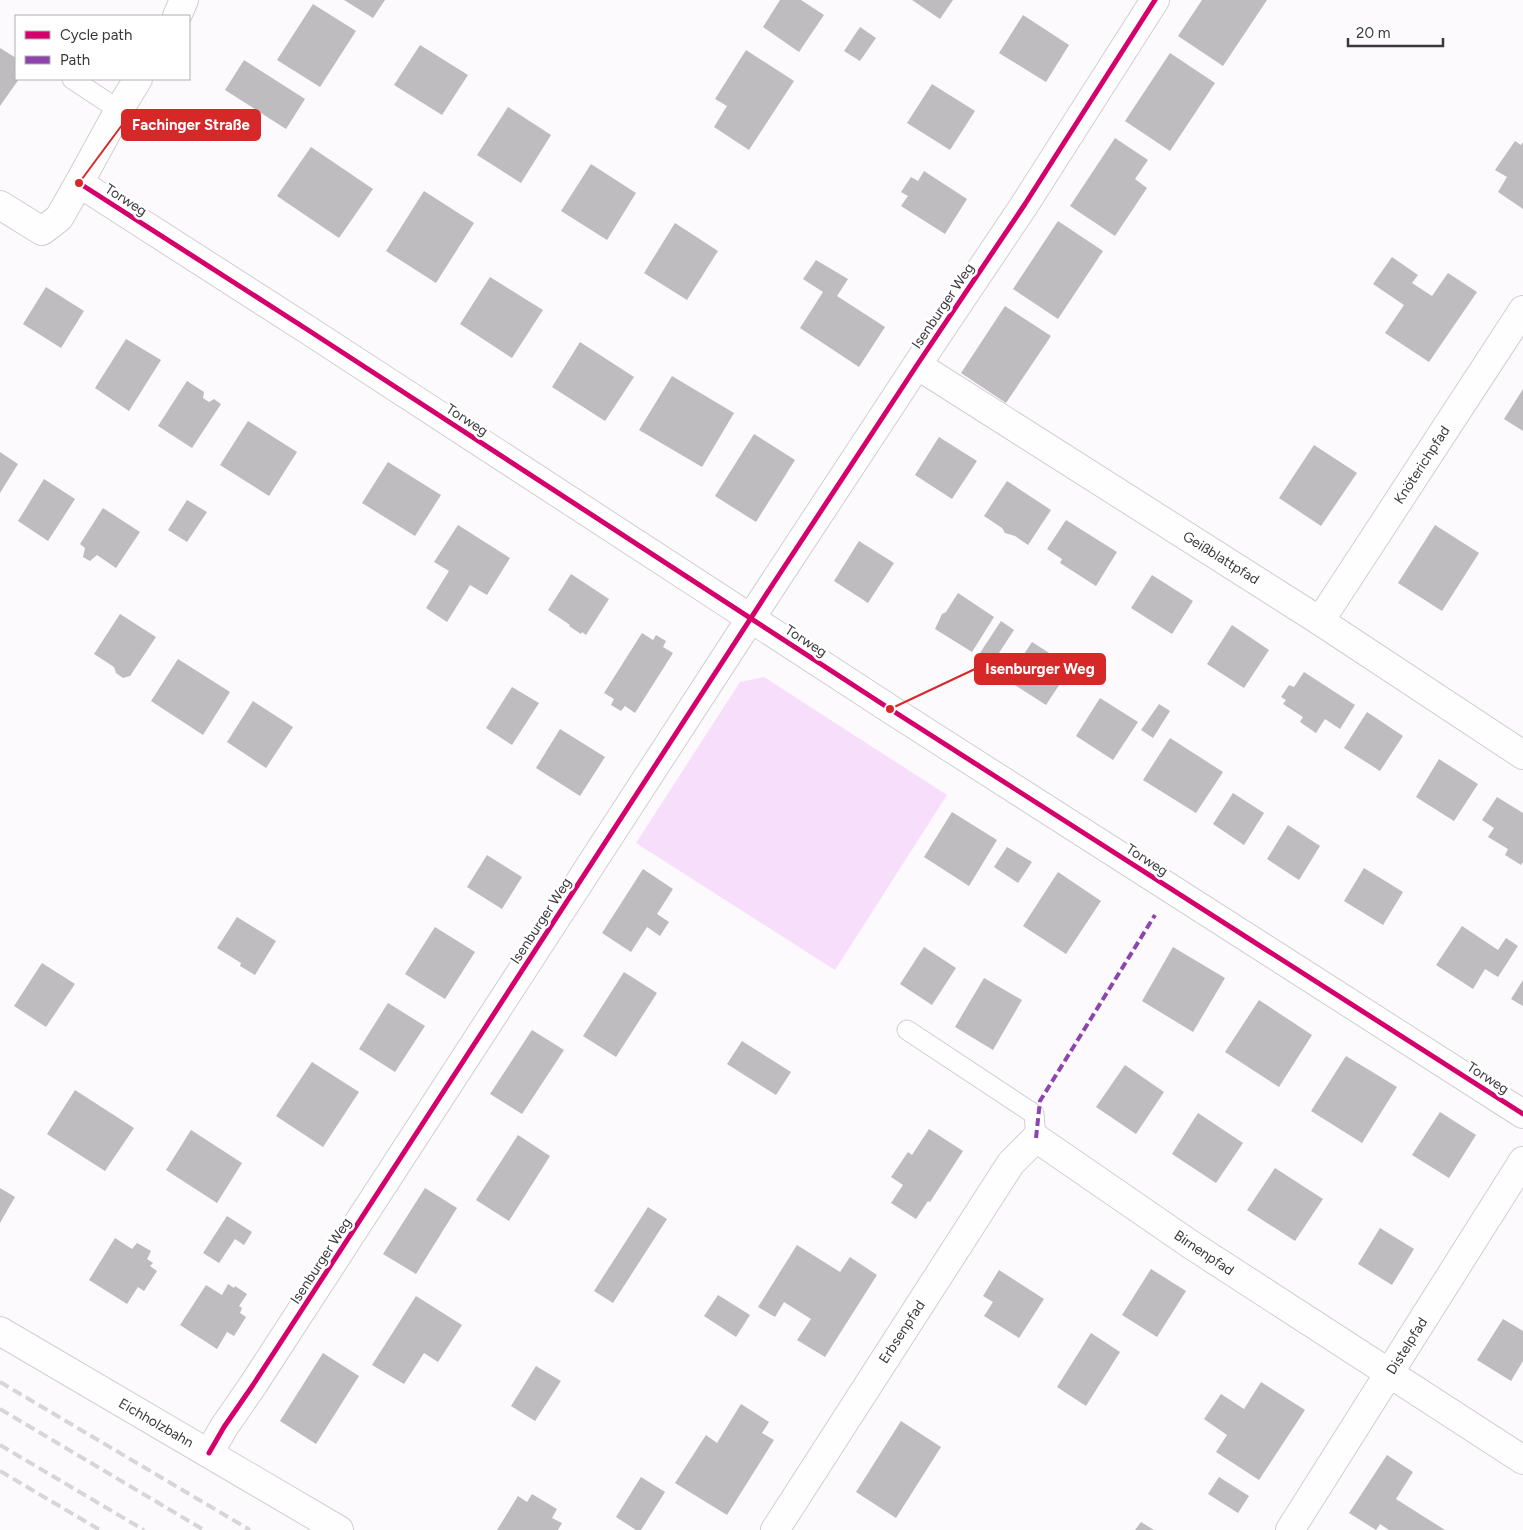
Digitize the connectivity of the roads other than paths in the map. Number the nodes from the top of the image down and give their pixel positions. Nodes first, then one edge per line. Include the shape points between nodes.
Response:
1 (184, 0) edge
2 (1155, 0) edge
3 (177, 15) edge
4 (74, 80) edge
5 (137, 80) edge
6 (119, 110) junction
7 (79, 183) junction
8 (0, 205) edge
9 (1523, 310) edge
10 (917, 365) junction
11 (751, 619) junction
12 (1320, 621) junction
13 (1523, 755) edge
14 (907, 1030) dead end
15 (1523, 1114) edge
16 (1036, 1138) junction
17 (1523, 1161) edge
18 (0, 1331) edge
19 (1389, 1374) junction
20 (209, 1453) junction
21 (1523, 1460) edge
22 (339, 1530) edge
23 (775, 1530) edge
24 (1290, 1530) edge

1 - 3 street
2 - 10 street, Isenburger Weg via 1025,204
4 - 6 lane
5 - 6 street
6 - 7 street
7 - 8 street via 59,218 42,232
7 - 11 street, Torweg
9 - 12 street, Knöterichpfad
10 - 11 street, Isenburger Weg
10 - 12 street, Geißblattpfad
11 - 15 street, Torweg
11 - 20 street, Isenburger Weg
12 - 13 street, Geißblattpfad
14 - 16 lane via 1034,1114
16 - 19 street, Birnenpfad via 1190,1244
16 - 23 street, Erbsenpfad via 1011,1163
17 - 19 street, Distelpfad
18 - 20 street, Eichholzbahn
19 - 21 street, Birnenpfad
19 - 24 street, Distelpfad
20 - 22 street, Eichholzbahn

